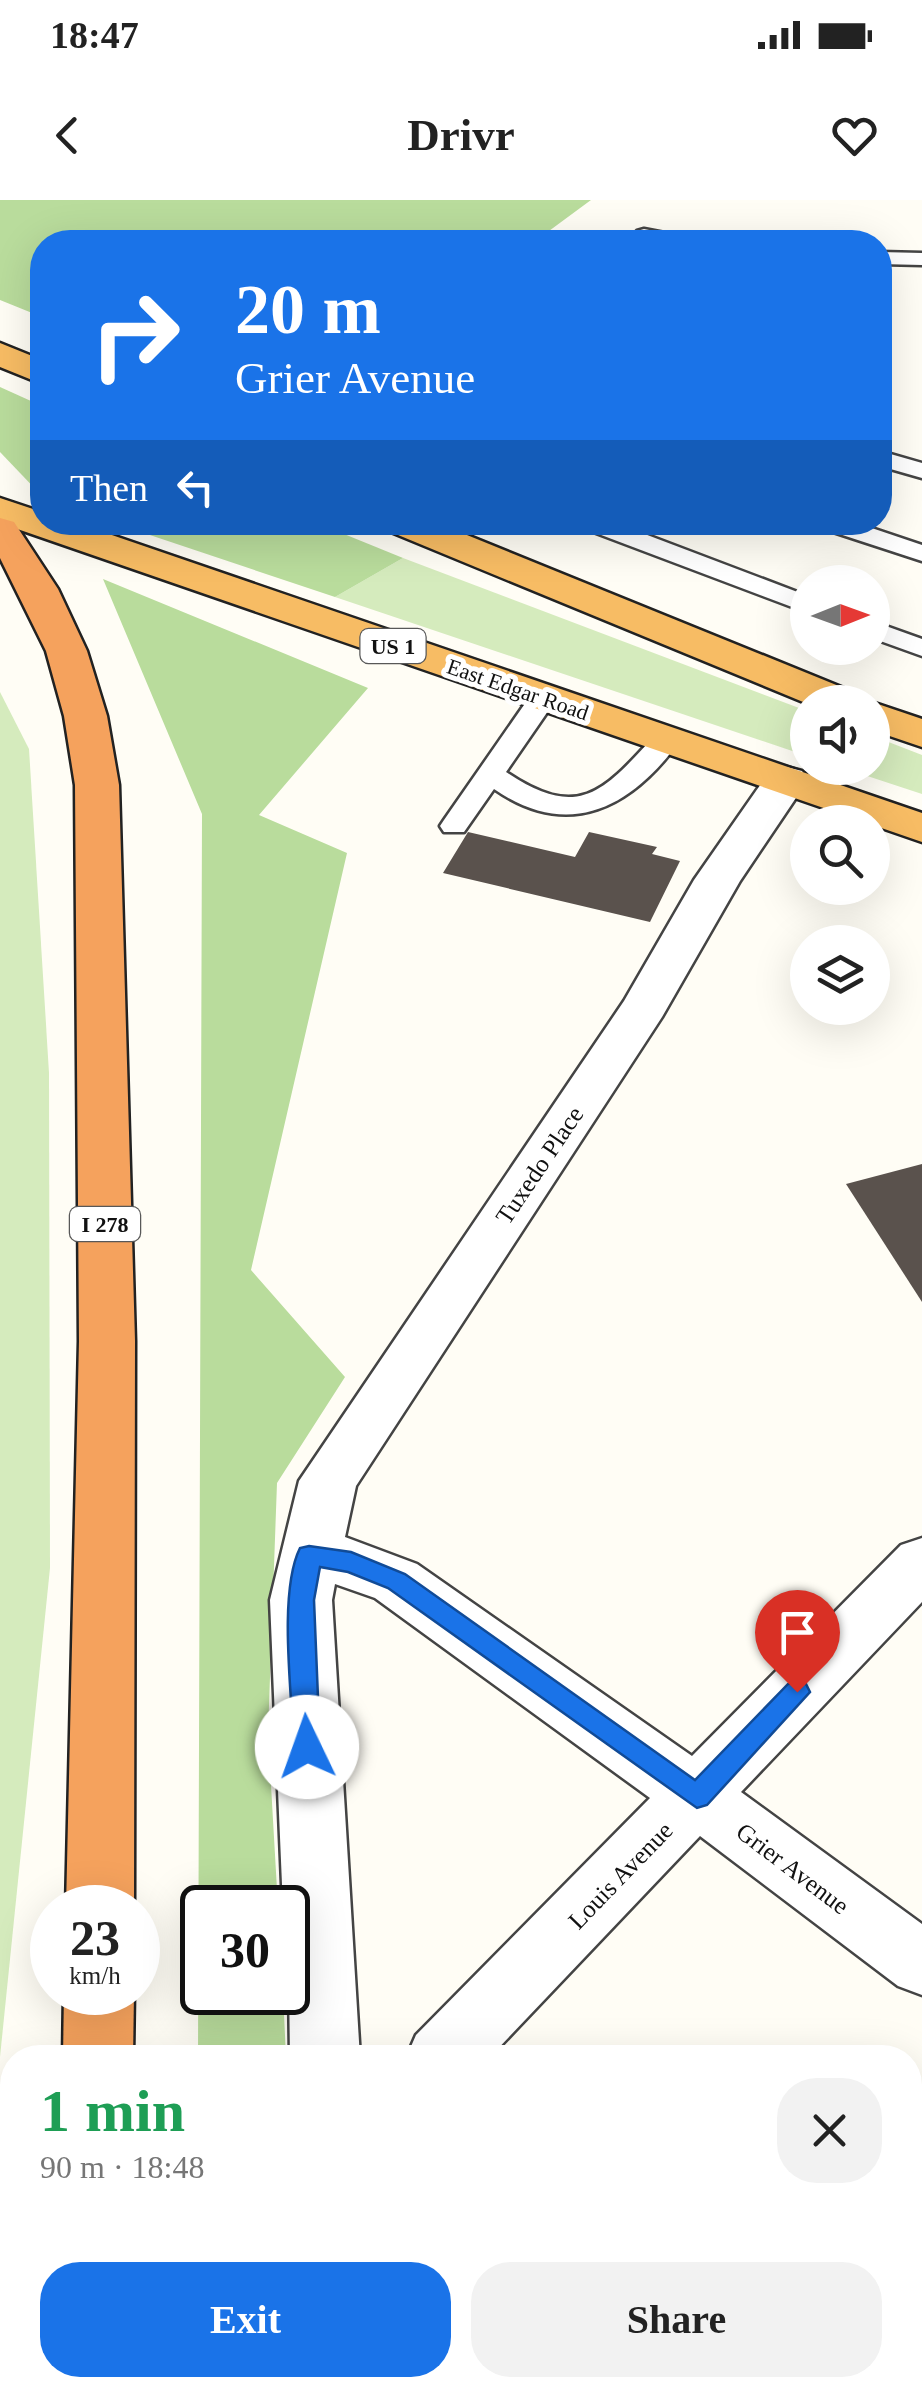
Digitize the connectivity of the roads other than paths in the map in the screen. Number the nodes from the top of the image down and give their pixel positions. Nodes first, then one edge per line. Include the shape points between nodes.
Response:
1 (892, 258) edge
2 (922, 259) edge
3 (0, 354) edge
4 (30, 367) edge
5 (892, 462) edge
6 (922, 471) edge
7 (7, 532) edge
8 (432, 535) edge
9 (623, 535) edge
10 (867, 535) edge
11 (922, 553) edge
12 (790, 598) edge
13 (890, 636) edge
14 (922, 648) edge
15 (798, 685) edge
16 (543, 698) junction
17 (890, 722) edge
18 (922, 734) edge
19 (666, 739) junction
20 (490, 774) junction
21 (786, 780) junction
22 (454, 826) dead end
23 (922, 828) edge
24 (309, 1556) junction
25 (922, 1562) edge
26 (697, 1796) junction
27 (100, 1885) edge
28 (922, 1964) edge
29 (99, 2015) edge
30 (98, 2045) edge
31 (325, 2045) edge
32 (454, 2045) edge

1 - 2 lane
3 - 4 highway
5 - 6 lane
7 - 16 highway, East Edgar Road / US 1
7 - 27 highway, I 278 via 81,688 100,835 107,1341
8 - 15 highway
9 - 12 lane
10 - 11 lane
13 - 14 lane
16 - 19 highway, East Edgar Road / US 1
16 - 20 lane
17 - 18 highway
19 - 20 lane via 628,784 601,802 546,804
19 - 21 highway, East Edgar Road / US 1
20 - 22 lane
21 - 23 highway, East Edgar Road / US 1
21 - 24 street, Tuxedo Place via 717,880 634,1022 328,1481
24 - 26 street, Grier Avenue via 351,1562 396,1581
24 - 31 street, Tuxedo Place via 301,1600 302,1670
25 - 26 street, Louis Avenue
26 - 28 street, Grier Avenue
26 - 32 street, Louis Avenue
29 - 30 highway

